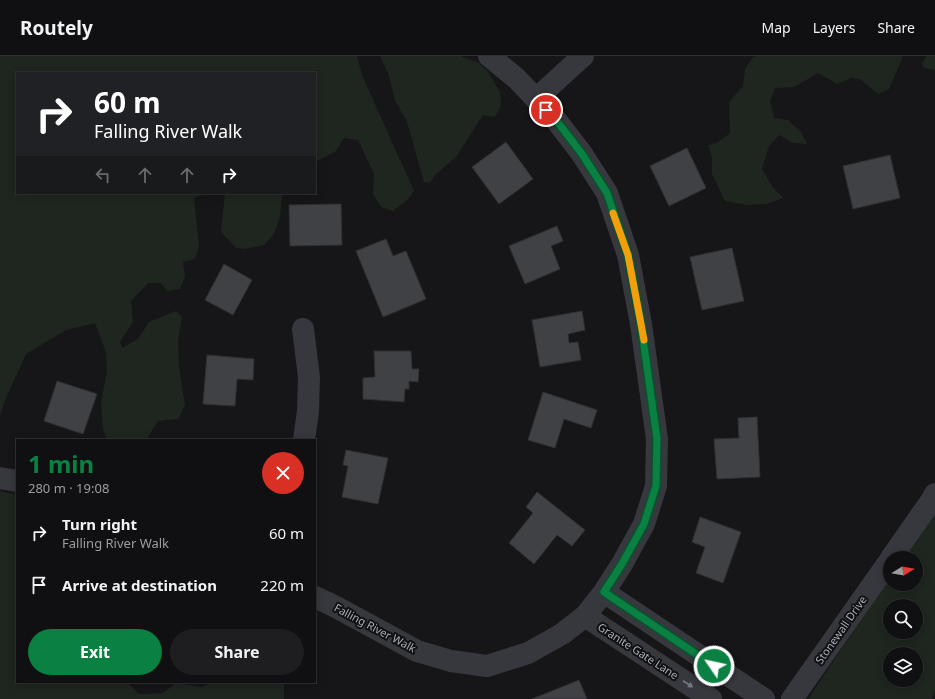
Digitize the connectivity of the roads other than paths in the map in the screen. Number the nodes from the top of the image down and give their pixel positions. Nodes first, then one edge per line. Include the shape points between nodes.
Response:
1 (489, 56) edge
2 (583, 56) edge
3 (536, 99) junction
4 (303, 329) dead end
5 (304, 439) edge
6 (0, 478) edge
7 (16, 481) edge
8 (935, 494) edge
9 (897, 551) edge
10 (883, 570) edge
11 (604, 592) junction
12 (316, 597) edge
13 (585, 616) junction
14 (711, 699) edge
15 (764, 699) edge
16 (792, 699) edge

1 - 3 street, Falling River Walk
2 - 3 street
3 - 11 street, Falling River Walk via 582,154 607,193 628,255 641,324 657,439 656,486 644,524
4 - 5 street via 309,377
6 - 7 street
8 - 9 street, Stonewall Drive
10 - 16 street, Stonewall Drive
11 - 13 street, Falling River Walk
11 - 15 street
12 - 13 street, Falling River Walk via 417,651 451,661 487,666 528,654 562,634
13 -> 14 street, Granite Gate Lane

